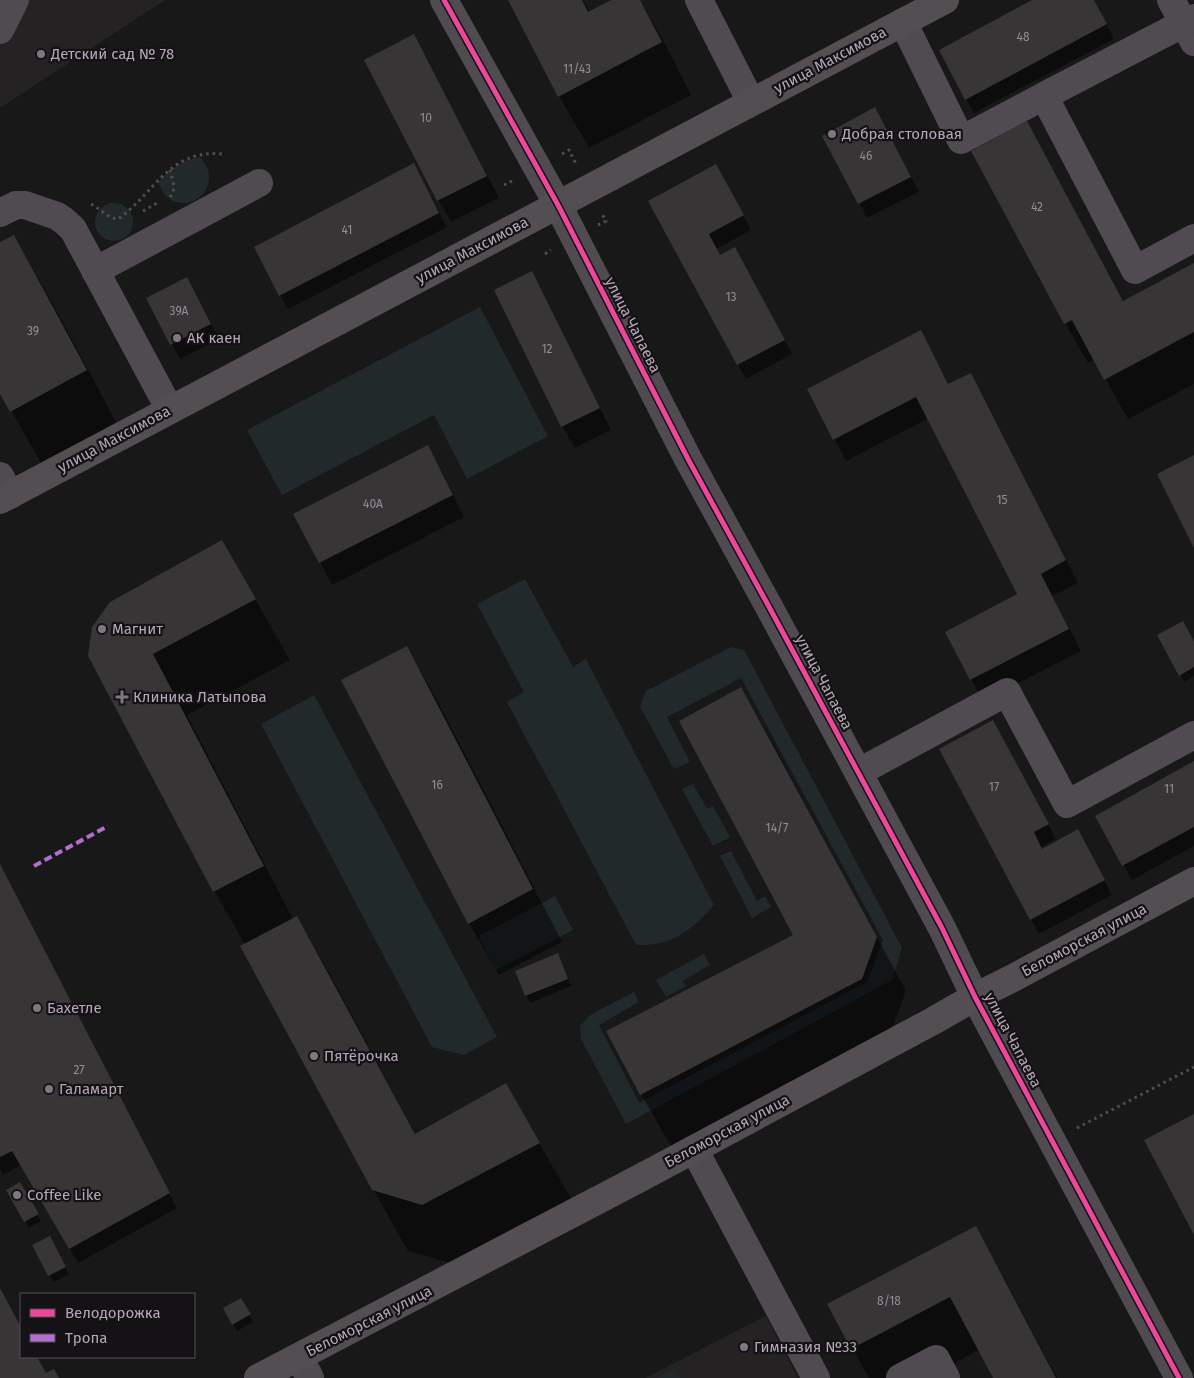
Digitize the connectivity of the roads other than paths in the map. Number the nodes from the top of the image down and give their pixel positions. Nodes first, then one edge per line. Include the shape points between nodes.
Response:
1 (15, 0) edge
2 (444, 0) edge
3 (699, 0) edge
4 (945, 0) edge
5 (1186, 21) edge
6 (903, 22) junction
7 (0, 30) edge
8 (1044, 96) junction
9 (750, 102) junction
10 (259, 183) dead end
11 (558, 205) junction
12 (0, 213) edge
13 (1194, 238) edge
14 (95, 271) junction
15 (170, 410) junction
16 (3, 490) edge
17 (1194, 735) edge
18 (858, 772) junction
19 (1194, 881) edge
20 (975, 997) junction
21 (694, 1149) junction
22 (304, 1368) edge
23 (258, 1378) edge
24 (816, 1378) edge
25 (900, 1378) edge
26 (946, 1378) edge
27 (1179, 1378) edge

1 - 7 street
2 - 11 street, улица Чапаева
3 - 9 street
4 - 6 main road, улица Максимова
5 - 8 street
6 - 8 street via 961,140
6 - 9 main road, улица Максимова
8 - 13 street via 1135,270
9 - 11 main road, улица Максимова
10 - 14 street
11 - 15 main road, улица Максимова
11 - 18 street, улица Чапаева via 688,460
12 - 14 street via 16,205 25,205 58,216 73,229
14 - 15 street
15 - 16 main road, улица Максимова
17 - 18 street via 1067,804 1008,692
18 - 20 street, улица Чапаева via 942,928
19 - 20 main road, Беломорская улица
20 - 21 main road, Беломорская улица
20 - 27 street, улица Чапаева
21 - 22 main road, Беломорская улица
21 - 24 street
22 - 23 main road, Беломорская улица
25 - 26 street via 936,1359

